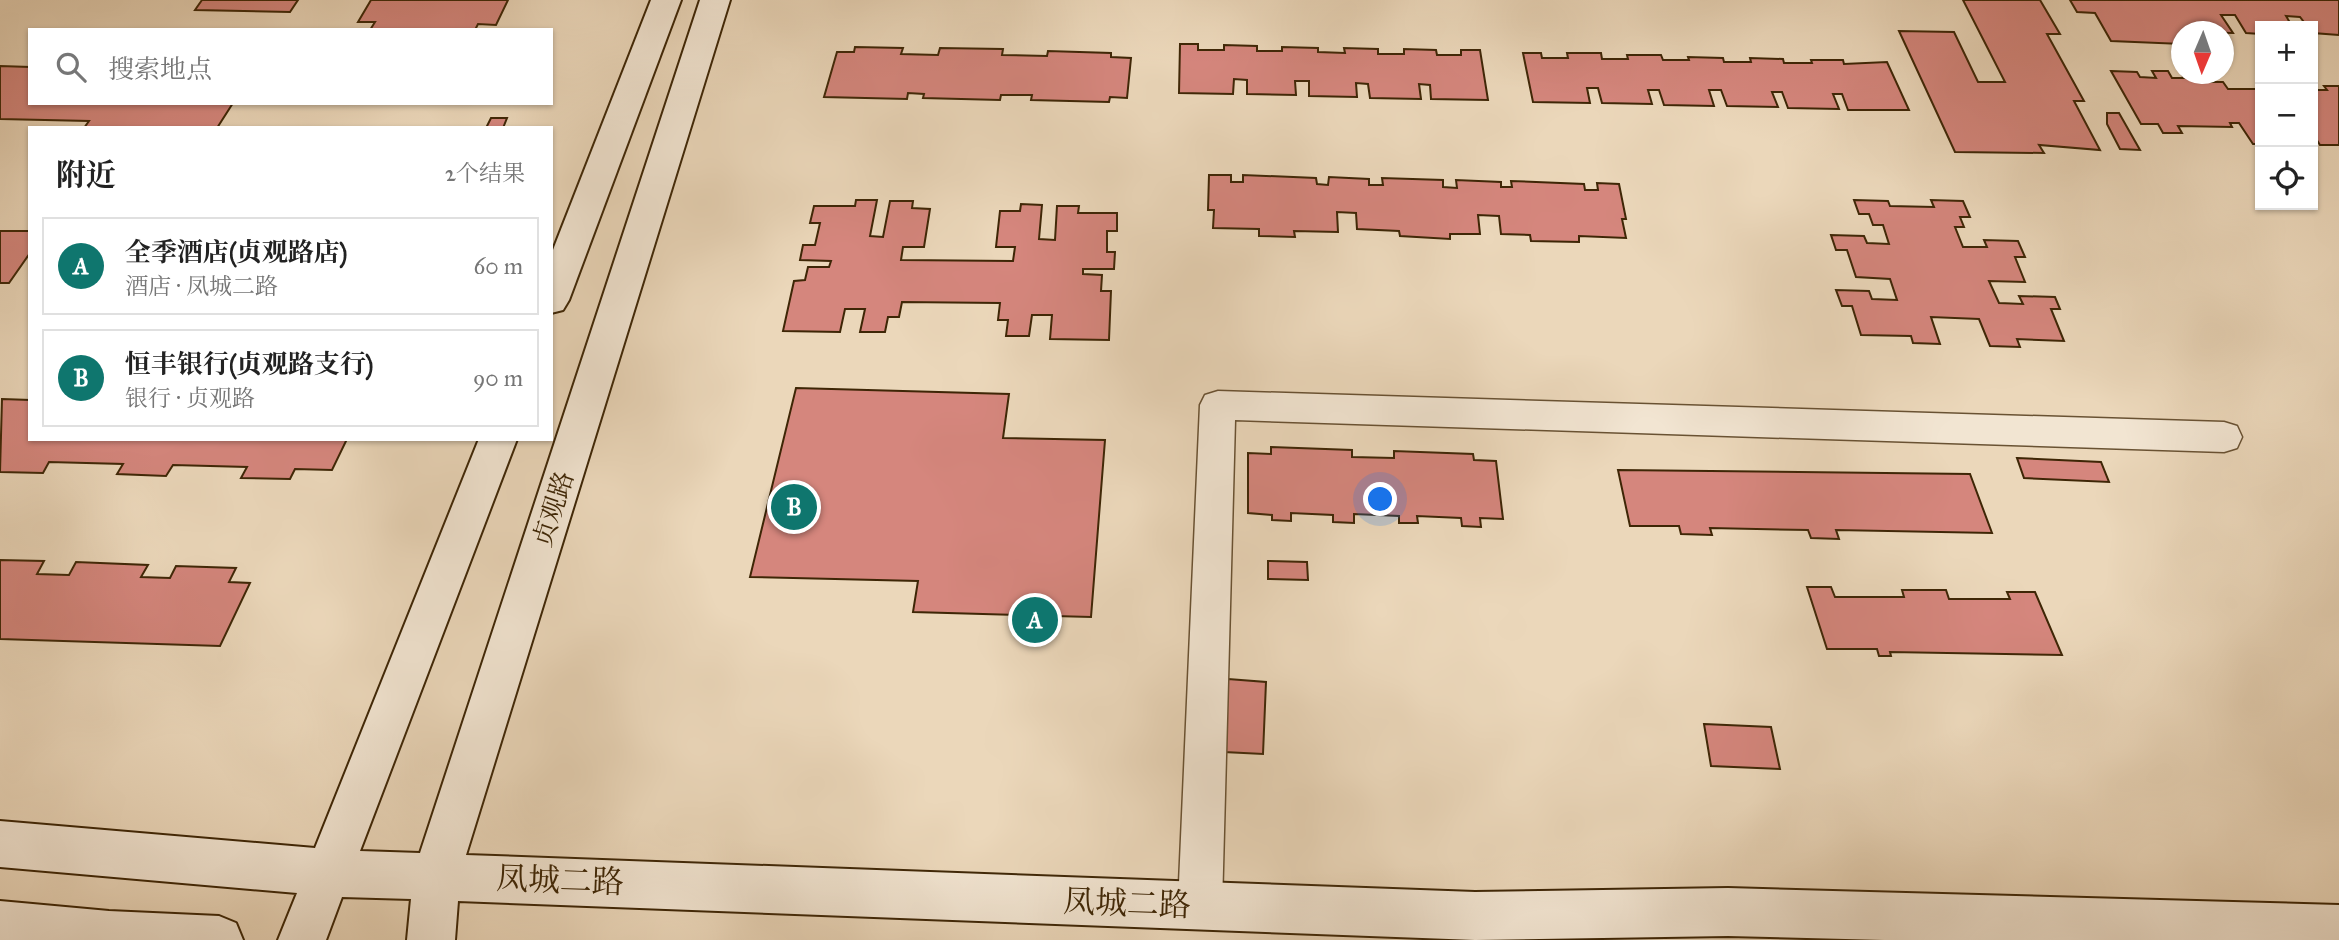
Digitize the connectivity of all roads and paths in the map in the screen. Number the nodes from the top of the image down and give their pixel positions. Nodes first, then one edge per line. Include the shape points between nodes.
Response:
1 (666, 0) edge
2 (715, 0) edge
3 (553, 295) edge
4 (2224, 437) dead end
5 (497, 441) edge
6 (0, 844) edge
7 (331, 873) junction
8 (436, 876) junction
9 (1200, 906) junction
10 (0, 925) edge
11 (2339, 929) edge
12 (219, 940) edge
13 (302, 940) edge
14 (430, 940) edge

1 - 3 main road
2 - 8 main road, 贞观路
4 - 9 street via 1218,405
5 - 7 main road
6 - 7 main road, 凤城二路
7 - 8 main road, 凤城二路
7 - 13 main road
8 - 9 main road, 凤城二路
8 - 14 main road, 贞观路
9 - 11 main road, 凤城二路 via 1475,916 1728,912
10 - 12 main road

